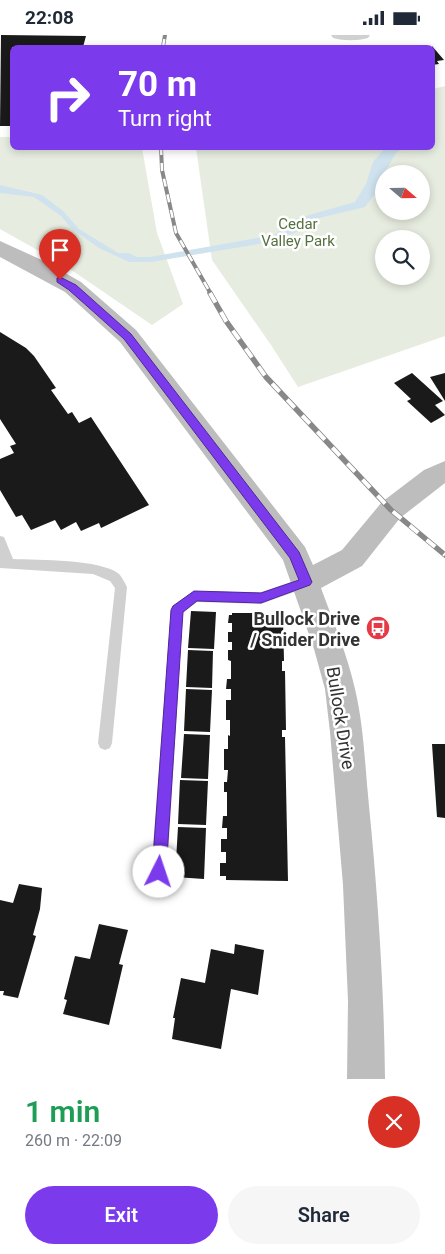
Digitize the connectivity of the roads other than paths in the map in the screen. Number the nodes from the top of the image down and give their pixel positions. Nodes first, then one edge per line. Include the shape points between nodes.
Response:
1 (339, 35) edge
2 (362, 35) edge
3 (0, 248) edge
4 (445, 471) edge
5 (0, 541) edge
6 (4, 563) edge
7 (306, 582) junction
8 (105, 743) dead end
9 (159, 872) dead end
10 (366, 1079) edge

1 - 2 street
3 - 7 street, Bullock Drive via 73,287 128,336 295,555
4 - 7 street via 391,510 352,559
5 - 6 lane
6 - 8 lane via 94,569 114,577 121,587
7 - 9 lane via 261,598 194,596 177,610
7 - 10 street, Bullock Drive via 340,689 346,732 360,885

